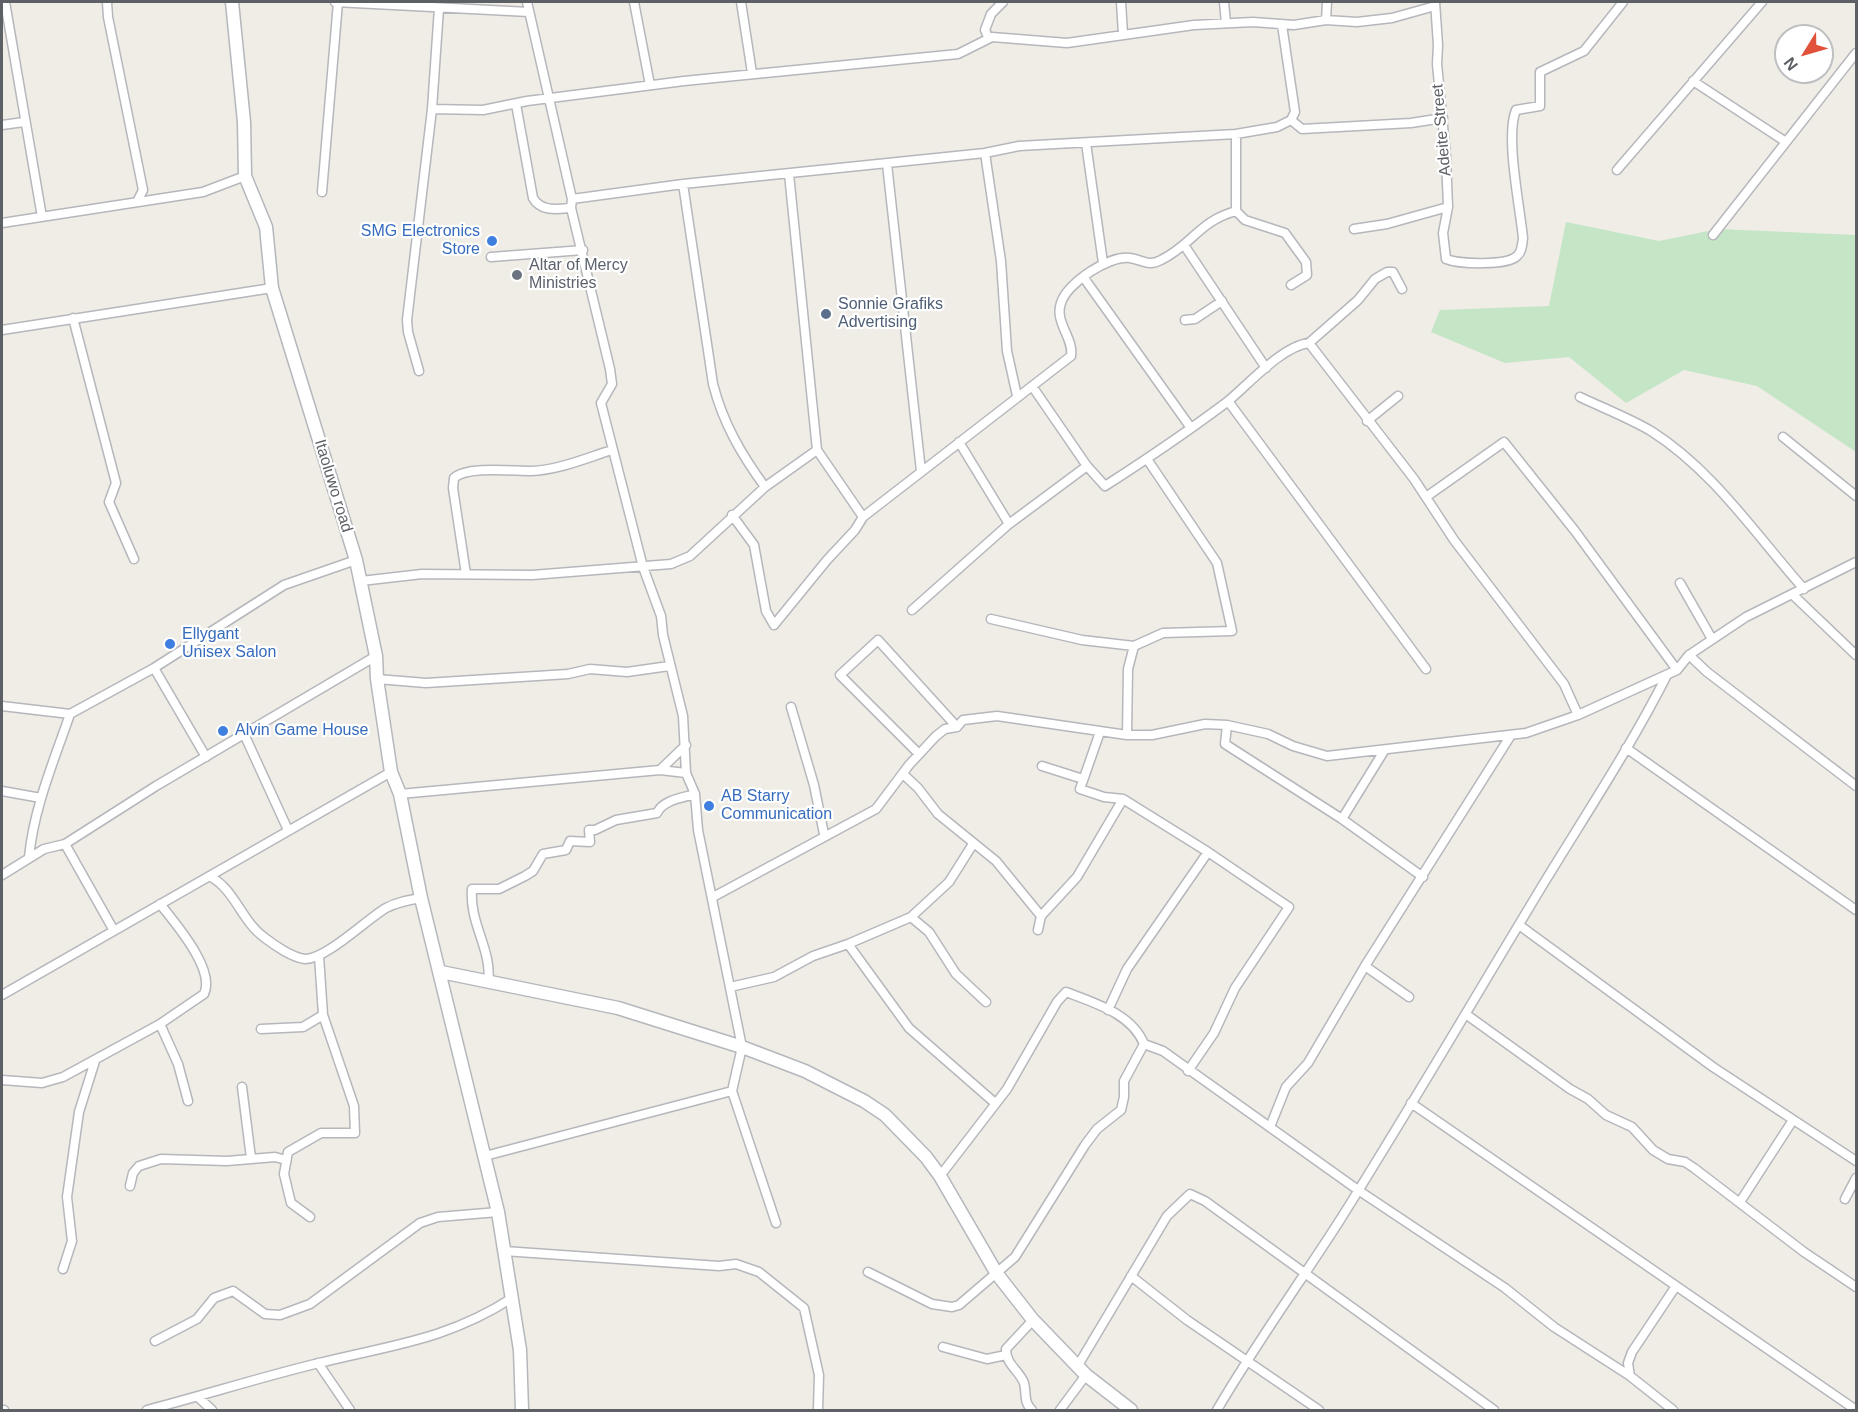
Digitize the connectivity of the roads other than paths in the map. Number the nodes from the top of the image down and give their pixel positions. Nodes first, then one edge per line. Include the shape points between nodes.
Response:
1 (5, 2) edge
2 (108, 2) edge
3 (232, 2) edge
4 (337, 2) edge
5 (527, 2) edge
6 (634, 2) edge
7 (741, 2) edge
8 (1003, 2) edge
9 (1121, 2) edge
10 (1224, 2) edge
11 (1327, 2) edge
12 (1623, 2) edge
13 (1762, 2) edge
14 (1435, 4) edge
15 (439, 8) junction
16 (529, 12) junction
17 (1326, 20) junction
18 (1226, 23) junction
19 (1282, 25) junction
20 (1123, 34) junction
21 (988, 37) junction
22 (1857, 53) edge
23 (752, 73) junction
24 (1693, 81) junction
25 (650, 85) junction
26 (548, 99) junction
27 (516, 104) junction
28 (432, 109) junction
29 (1443, 117) junction
30 (1291, 120) junction
31 (24, 122) junction
32 (2, 125) edge
33 (1236, 135) junction
34 (1786, 142) junction
35 (1086, 143) junction
36 (985, 153) junction
37 (887, 164) junction
38 (1617, 170) dead end
39 (789, 174) junction
40 (245, 176) junction
41 (683, 184) junction
42 (322, 192) dead end
43 (138, 200) junction
44 (572, 203) junction
45 (1448, 207) junction
46 (1236, 211) junction
47 (42, 217) junction
48 (2, 223) edge
49 (1354, 229) dead end
50 (1713, 235) dead end
51 (1184, 244) junction
52 (583, 250) junction
53 (491, 257) dead end
54 (1103, 263) junction
55 (1084, 278) junction
56 (1291, 285) dead end
57 (272, 288) junction
58 (1402, 289) dead end
59 (1222, 301) junction
60 (73, 318) junction
61 (1185, 320) dead end
62 (2, 330) edge
63 (1309, 343) junction
64 (1266, 368) junction
65 (419, 370) dead end
66 (1032, 386) junction
67 (1017, 396) junction
68 (1398, 396) dead end
69 (1580, 397) dead end
70 (1228, 401) junction
71 (1367, 421) junction
72 (1191, 428) junction
73 (1783, 437) dead end
74 (959, 442) junction
75 (612, 450) junction
76 (817, 450) junction
77 (1147, 459) junction
78 (1087, 466) junction
79 (921, 471) junction
80 (765, 487) junction
81 (1857, 496) edge
82 (1426, 497) junction
83 (732, 515) junction
84 (863, 518) junction
85 (1010, 524) junction
86 (134, 559) dead end
87 (356, 560) junction
88 (1857, 562) edge
89 (643, 567) junction
90 (466, 574) junction
91 (360, 581) junction
92 (1680, 583) dead end
93 (1804, 589) junction
94 (1792, 594) junction
95 (912, 610) dead end
96 (991, 619) dead end
97 (1712, 639) junction
98 (1134, 646) junction
99 (1689, 655) junction
100 (1857, 655) edge
101 (376, 656) junction
102 (669, 666) junction
103 (154, 668) junction
104 (1426, 669) dead end
105 (1677, 670) junction
106 (1667, 675) junction
107 (377, 679) junction
108 (2, 706) edge
109 (791, 707) dead end
110 (70, 714) junction
111 (1578, 715) junction
112 (1227, 724) junction
113 (957, 728) junction
114 (1100, 732) junction
115 (244, 734) junction
116 (1127, 735) junction
117 (1511, 735) junction
118 (686, 745) junction
119 (1626, 748) junction
120 (1384, 751) junction
121 (919, 754) junction
122 (206, 757) junction
123 (1042, 766) dead end
124 (660, 770) junction
125 (391, 772) junction
126 (686, 773) junction
127 (903, 774) junction
128 (1083, 779) junction
129 (1857, 786) edge
130 (2, 791) edge
131 (400, 794) junction
132 (695, 794) junction
133 (41, 798) junction
134 (1123, 799) junction
135 (1342, 819) junction
136 (288, 830) junction
137 (824, 834) junction
138 (65, 844) junction
139 (973, 844) junction
140 (1208, 852) junction
141 (29, 857) junction
142 (2, 875) edge
143 (211, 877) junction
144 (1423, 877) junction
145 (713, 897) junction
146 (421, 898) junction
147 (160, 904) junction
148 (1857, 910) edge
149 (1041, 916) junction
150 (911, 917) junction
151 (1519, 925) junction
152 (113, 929) junction
153 (1038, 930) dead end
154 (848, 944) junction
155 (319, 956) junction
156 (1365, 966) junction
157 (441, 972) junction
158 (488, 983) junction
159 (730, 987) junction
160 (2, 995) edge
161 (1409, 997) dead end
162 (986, 1002) dead end
163 (1108, 1010) junction
164 (323, 1015) junction
165 (1467, 1015) junction
166 (160, 1024) junction
167 (261, 1029) dead end
168 (1144, 1044) junction
169 (742, 1047) junction
170 (95, 1061) junction
171 (1188, 1071) junction
172 (2, 1080) edge
173 (242, 1087) dead end
174 (732, 1091) junction
175 (188, 1101) dead end
176 (995, 1103) junction
177 (1411, 1103) junction
178 (1793, 1120) junction
179 (1270, 1126) junction
180 (485, 1156) junction
181 (251, 1158) junction
182 (286, 1160) junction
183 (1857, 1161) edge
184 (940, 1176) junction
185 (1857, 1178) edge
186 (130, 1186) dead end
187 (1358, 1190) junction
188 (1845, 1199) dead end
189 (1740, 1202) junction
190 (498, 1212) junction
191 (310, 1216) dead end
192 (776, 1223) dead end
193 (504, 1251) junction
194 (63, 1269) dead end
195 (868, 1272) dead end
196 (997, 1274) junction
197 (1304, 1274) junction
198 (1131, 1276) junction
199 (1676, 1286) junction
200 (1857, 1287) edge
201 (512, 1298) junction
202 (1033, 1320) junction
203 (155, 1341) dead end
204 (943, 1347) dead end
205 (1006, 1355) junction
206 (1246, 1360) junction
207 (318, 1363) junction
208 (1082, 1371) junction
209 (1630, 1376) junction
210 (200, 1398) junction
211 (147, 1410) edge
212 (212, 1410) edge
213 (350, 1410) edge
214 (522, 1410) edge
215 (818, 1410) edge
216 (1032, 1410) edge
217 (1060, 1410) edge
218 (1131, 1410) edge
219 (1216, 1410) edge
220 (1319, 1410) edge
221 (1494, 1410) edge
222 (1673, 1410) edge
223 (1856, 1410) edge

1 - 31 street
2 - 43 street via 143,190
3 - 40 street, Itaoluwo road via 244,122
4 - 15 street
4 - 42 street
5 - 16 street
6 - 25 street
7 - 23 street
8 - 21 street via 987,23
9 - 20 street
10 - 18 street
11 - 17 street
12 - 45 street, Adeite Street via 1584,51 1540,72 1540,106 1516,110 1512,120 1523,238 1516,257 1506,262 1446,259 1443,233
13 - 24 street
14 - 17 street via 1392,18
14 - 29 street, Adeite Street
15 - 16 street
15 - 28 street
16 - 26 street
17 - 19 street
18 - 19 street
18 - 20 street
19 - 30 street via 1295,107
20 - 21 street via 1067,44
21 - 23 street via 958,54
22 - 34 street
23 - 25 street
24 - 34 street
24 - 38 street
25 - 26 street
26 - 27 street
26 - 44 street
27 - 28 street via 483,110
27 - 44 street via 533,198 546,208
28 - 65 street via 407,320
29 - 30 street via 1411,123 1302,129
29 - 45 street, Adeite Street
30 - 33 street
31 - 32 street
31 - 47 street
33 - 35 street
33 - 46 street
34 - 50 street
35 - 36 street via 1019,146
35 - 54 street
36 - 37 street
36 - 67 street via 1001,261 1007,351
37 - 39 street
37 - 79 street
39 - 41 street
39 - 76 street
40 - 43 street via 203,192
40 - 57 street, Itaoluwo road via 266,227
41 - 44 street
41 - 80 street via 720,412 742,456
43 - 47 street
44 - 52 street
45 - 49 street
46 - 51 street via 1207,222
46 - 56 street via 1245,220 1281,231 1298,250 1308,266 1307,275
47 - 48 street
51 - 54 street via 1155,263 1130,258
51 - 59 street
52 - 53 street
52 - 75 street via 612,380 602,403
54 - 55 street
55 - 66 street via 1071,287 1060,308 1071,356
55 - 72 street
57 - 60 street
57 - 87 street, Itaoluwo road
58 - 63 street via 1393,272 1379,276
59 - 61 street via 1195,319
59 - 64 street
60 - 62 street
60 - 86 street via 116,483 109,502
63 - 64 street via 1296,347
63 - 71 street
64 - 70 street
66 - 67 street
66 - 78 street
67 - 74 street
68 - 71 street
69 - 93 street via 1650,431 1681,454 1741,514
70 - 72 street
70 - 104 street
71 - 82 street
72 - 77 street
73 - 81 street
74 - 79 street
74 - 85 street
75 - 89 street
75 - 90 street via 545,470 471,472 454,478
76 - 80 street
76 - 84 street
77 - 78 street via 1105,486
77 - 98 street via 1217,563 1232,631 1163,633
78 - 85 street
79 - 84 street
80 - 83 street
82 - 105 street via 1504,442
82 - 111 street via 1568,691
83 - 84 street via 754,545 766,610 774,625
83 - 89 street via 690,556 671,564
85 - 95 street
87 - 91 street, Itaoluwo road
87 - 103 street via 284,585
88 - 93 street
89 - 90 street via 532,575
89 - 102 street via 661,616
90 - 91 street
91 - 101 street, Itaoluwo road
92 - 97 street
93 - 94 street
94 - 97 street
94 - 100 street
96 - 98 street via 1082,640
97 - 99 street
98 - 116 street via 1128,669
99 - 105 street
99 - 129 street
101 - 107 street, Itaoluwo road
101 - 115 street
102 - 107 street via 627,672 590,669 568,674 426,683
102 - 118 street
103 - 110 street
103 - 122 street
105 - 106 street
106 - 111 street
106 - 119 street
107 - 125 street, Itaoluwo road
108 - 110 street
109 - 137 street
110 - 133 street
111 - 117 street
112 - 116 street
112 - 120 street via 1327,756
112 - 135 street via 1225,744
113 - 114 street via 963,720 984,716
113 - 121 street via 945,729
113 - 121 street via 878,640 840,675
114 - 116 street
114 - 128 street
115 - 122 street
115 - 136 street
117 - 120 street
117 - 144 street
118 - 124 street
118 - 126 street
119 - 148 street
119 - 151 street
120 - 135 street
121 - 127 street
122 - 138 street
123 - 128 street
124 - 126 street
124 - 131 street
125 - 131 street, Itaoluwo road
125 - 136 street
126 - 132 street
127 - 137 street via 876,809
127 - 139 street via 938,814
128 - 134 street via 1080,789
130 - 133 street
131 - 146 street, Itaoluwo road
132 - 145 street via 698,830
132 - 158 street via 671,801 657,813 616,820 589,830 590,842 570,841 566,850 543,854 531,873 499,889 472,889 477,932 489,963
133 - 141 street via 31,832
134 - 140 street
134 - 149 street via 1077,877
135 - 144 street
136 - 143 street
137 - 145 street via 795,854
138 - 141 street
138 - 152 street
139 - 149 street via 996,861
139 - 150 street via 948,882
140 - 163 street via 1127,969
140 - 171 street via 1289,907 1235,988 1214,1033
141 - 142 street
143 - 147 street
143 - 155 street via 222,883 250,926 264,938 305,959
144 - 156 street
145 - 159 street
146 - 155 street via 387,908
146 - 157 street, Itaoluwo road
147 - 152 street
147 - 166 street via 185,936 208,986 204,994
149 - 153 street
150 - 154 street
150 - 162 street via 929,932 956,974
151 - 165 street
151 - 178 street
152 - 160 street
154 - 159 street via 813,956 774,977
154 - 176 street via 909,1028
155 - 164 street
156 - 161 street
156 - 179 street via 1308,1063 1286,1087
157 - 158 street
157 - 180 street, Itaoluwo road
158 - 169 street via 618,1008
159 - 169 street
163 - 168 street via 1134,1027
163 - 176 street via 1066,992
164 - 167 street via 303,1027
164 - 182 street via 354,1106 355,1133 321,1133 288,1152
165 - 177 street
165 - 189 street via 1606,1115 1632,1127 1653,1150 1668,1159 1685,1162
166 - 170 street
166 - 175 street via 178,1064
168 - 171 street via 1163,1051
168 - 196 street via 1124,1081 1121,1110 1085,1144 1014,1257
169 - 174 street
169 - 184 street via 838,1086 878,1110
170 - 172 street via 42,1083
170 - 194 street via 79,1112 68,1197 72,1241
171 - 179 street
173 - 181 street
174 - 180 street
174 - 192 street
176 - 184 street
177 - 187 street
177 - 199 street
178 - 183 street
178 - 189 street
179 - 187 street
180 - 190 street, Itaoluwo road
181 - 182 street
181 - 186 street via 155,1160 139,1166
182 - 191 street via 284,1174 291,1203
184 - 196 street
185 - 188 street
187 - 197 street
187 - 209 street
189 - 200 street via 1794,1245
190 - 193 street, Itaoluwo road
190 - 203 street via 438,1217 420,1223 310,1304 280,1315 265,1314 233,1292 214,1298 197,1319
193 - 201 street, Itaoluwo road
193 - 215 street via 718,1266 736,1264 759,1272 804,1308 819,1375
195 - 196 street via 921,1300 952,1307
196 - 202 street
197 - 198 street via 1190,1194 1167,1216
197 - 206 street
197 - 221 street
198 - 206 street
198 - 208 street
199 - 209 street via 1632,1352 1628,1363
199 - 223 street
201 - 207 street via 470,1323 435,1336
201 - 214 street, Itaoluwo road via 520,1350
202 - 205 street via 1008,1344
202 - 208 street
204 - 205 street via 987,1359
205 - 216 street via 1023,1382 1026,1403
206 - 219 street
206 - 220 street
207 - 210 street
207 - 213 street
208 - 217 street
208 - 218 street
209 - 222 street
210 - 211 street
210 - 212 street

